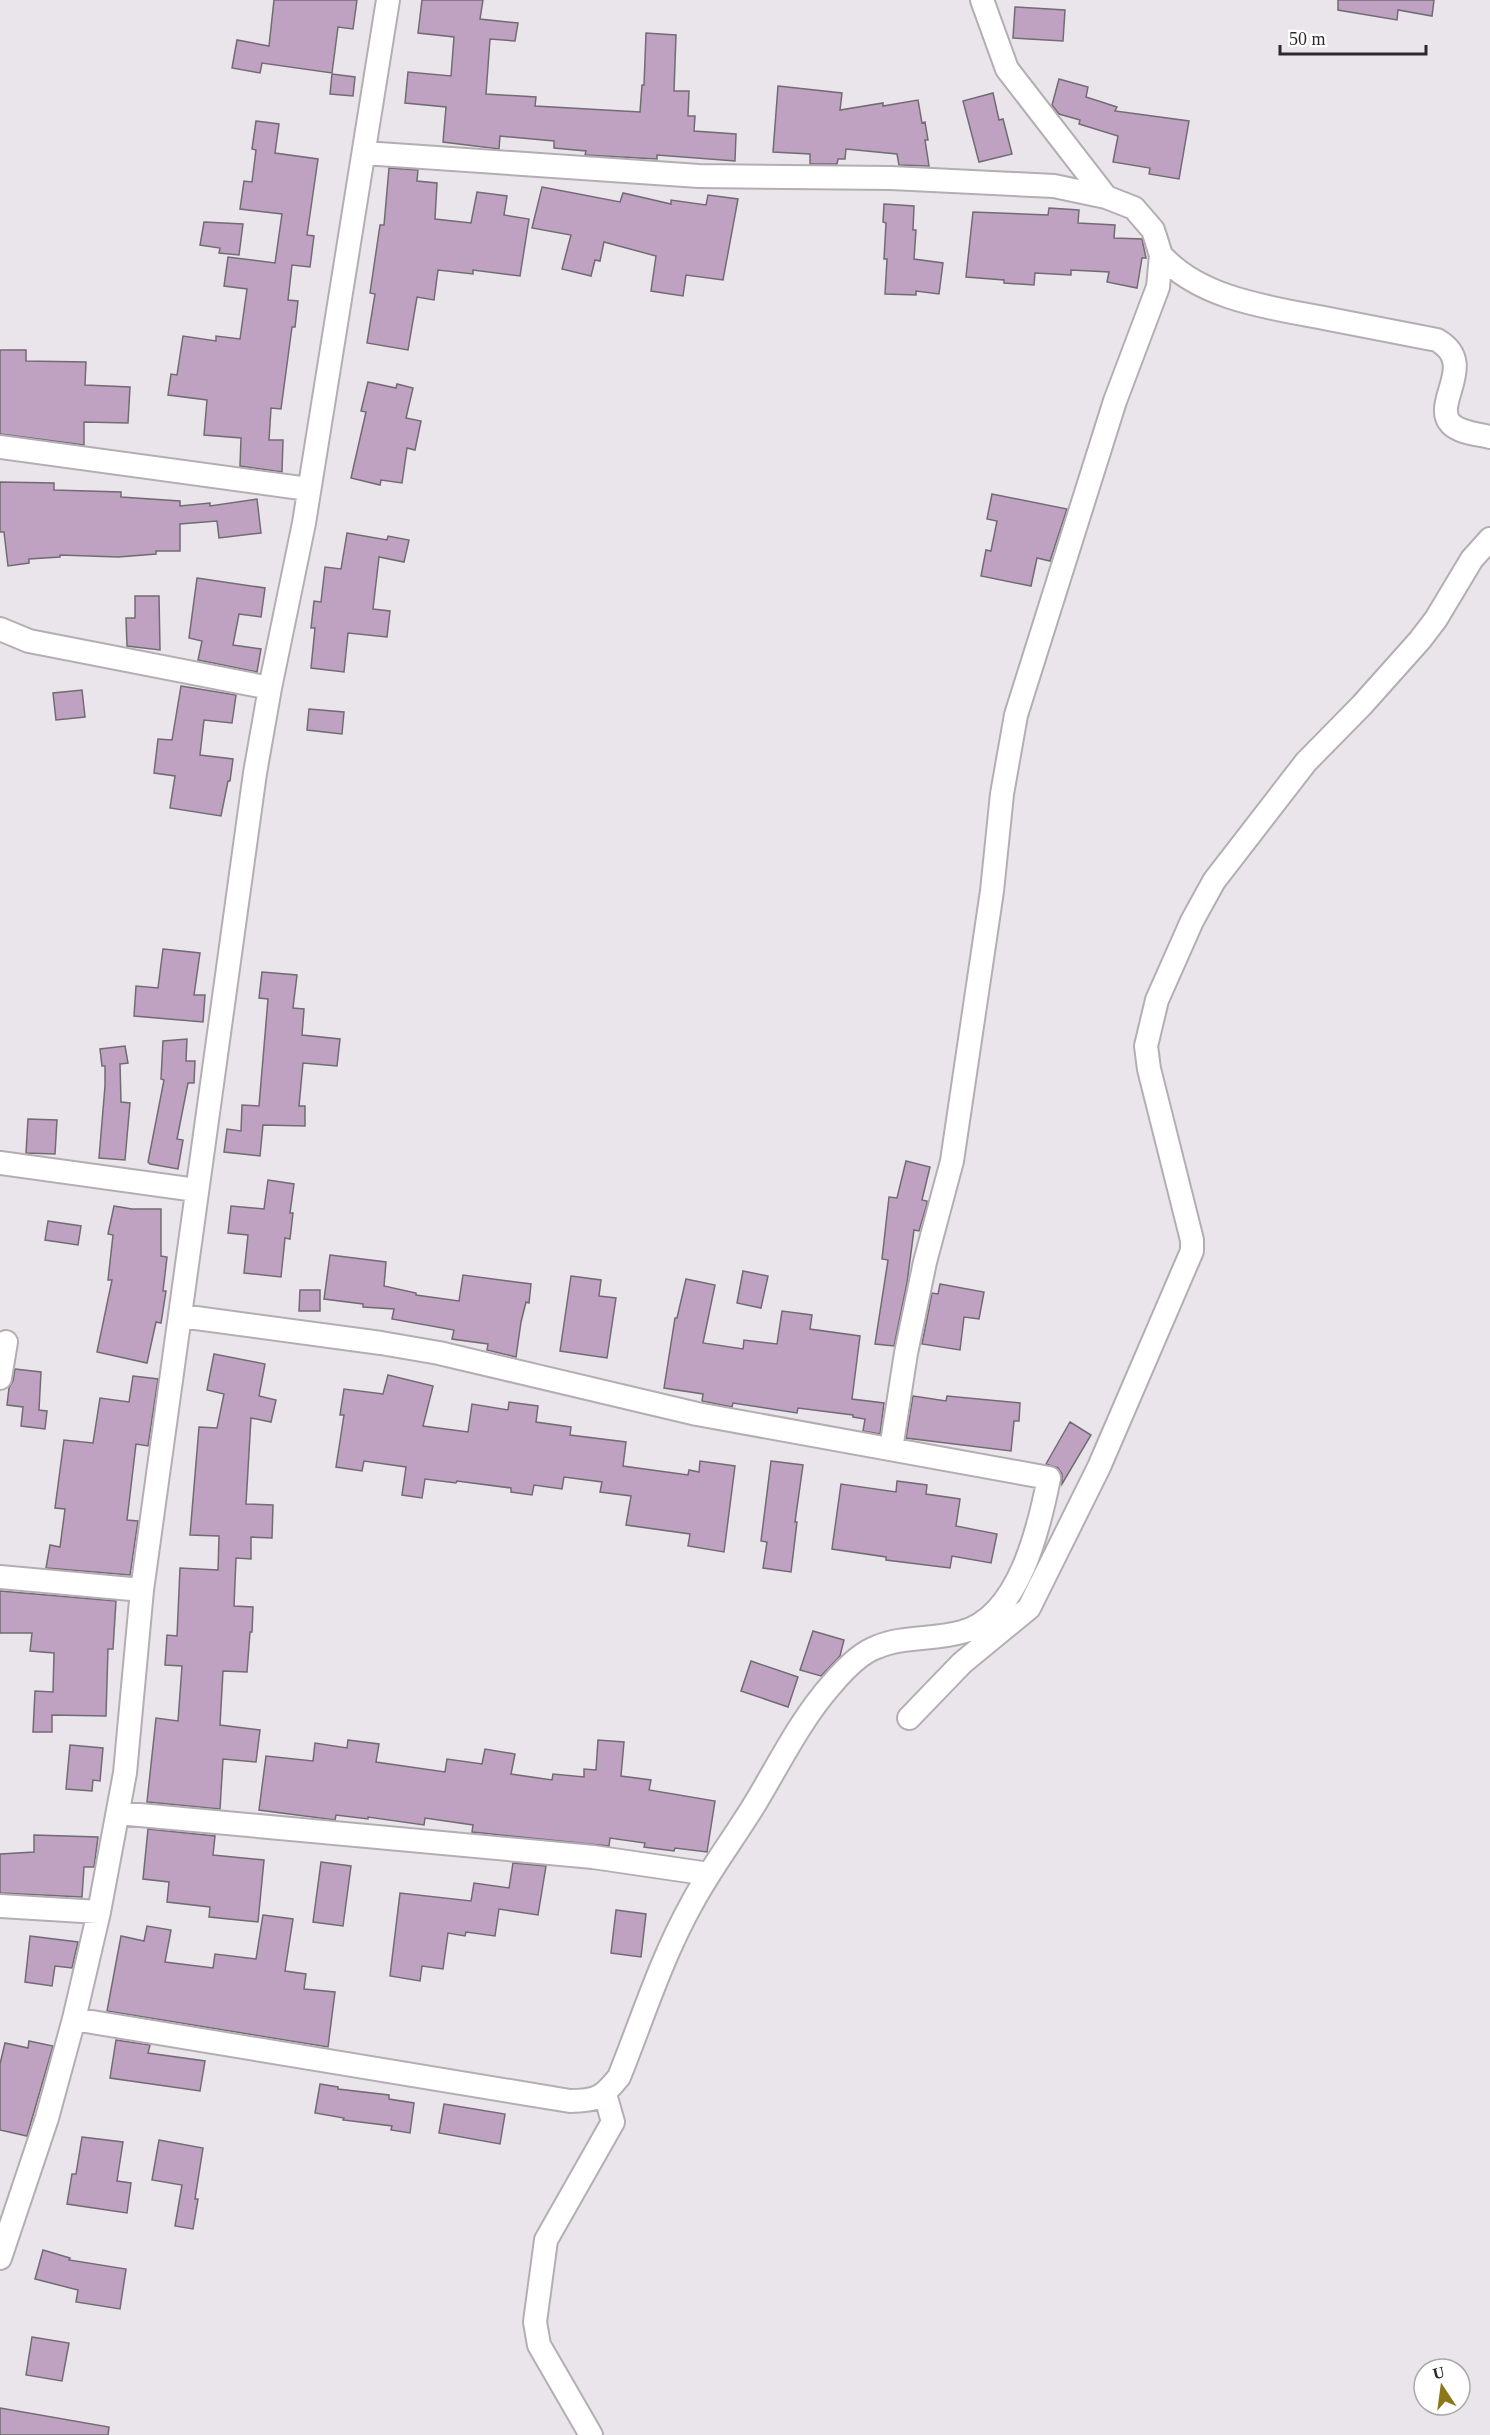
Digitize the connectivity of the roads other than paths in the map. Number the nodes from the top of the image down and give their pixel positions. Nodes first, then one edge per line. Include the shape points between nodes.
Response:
1 (388, 0) edge
2 (982, 0) edge
3 (364, 153) junction
4 (1106, 197) junction
5 (1161, 255) junction
6 (1490, 436) edge
7 (0, 447) edge
8 (308, 489) junction
9 (1490, 538) edge
10 (0, 629) edge
11 (270, 688) junction
12 (0, 1163) edge
13 (196, 1190) junction
14 (181, 1316) junction
15 (6, 1342) dead end
16 (0, 1378) edge
17 (891, 1449) junction
18 (0, 1576) edge
19 (142, 1590) junction
20 (909, 1718) dead end
21 (118, 1813) junction
22 (709, 1874) junction
23 (0, 1906) edge
24 (99, 1912) junction
25 (74, 2019) junction
26 (605, 2094) junction
27 (0, 2258) edge
28 (591, 2435) edge

1 - 3 street
2 - 4 street via 1007,69
3 - 4 street via 699,176 891,178 1054,186
3 - 8 street
4 - 5 street via 1134,208 1153,230
5 - 6 street via 1174,270 1244,301 1437,340 1451,350 1455,364 1447,418 1465,431
5 - 17 street via 1158,287 1116,401 1016,715 952,1161 925,1262
7 - 8 street
8 - 11 street
9 - 20 street via 1420,640 1306,762 1214,881 1192,921 1157,1000 1146,1046 1192,1251 1099,1467 1029,1608 962,1664
10 - 11 street via 29,641
11 - 13 street
12 - 13 street
13 - 14 street
14 - 17 street via 439,1353 697,1413
14 - 19 street
15 - 16 street
17 - 22 street via 1049,1478 1041,1520 1022,1571 996,1611 979,1625 963,1632 877,1646 845,1670 818,1701
18 - 19 street
19 - 21 street
21 - 22 street via 593,1857
21 - 24 street
22 - 26 street via 677,1934 619,2077
23 - 24 street
24 - 25 street
25 - 26 street via 570,2101 587,2101
25 - 27 street via 47,2118
26 - 28 street via 613,2122 546,2240 535,2322 539,2345

